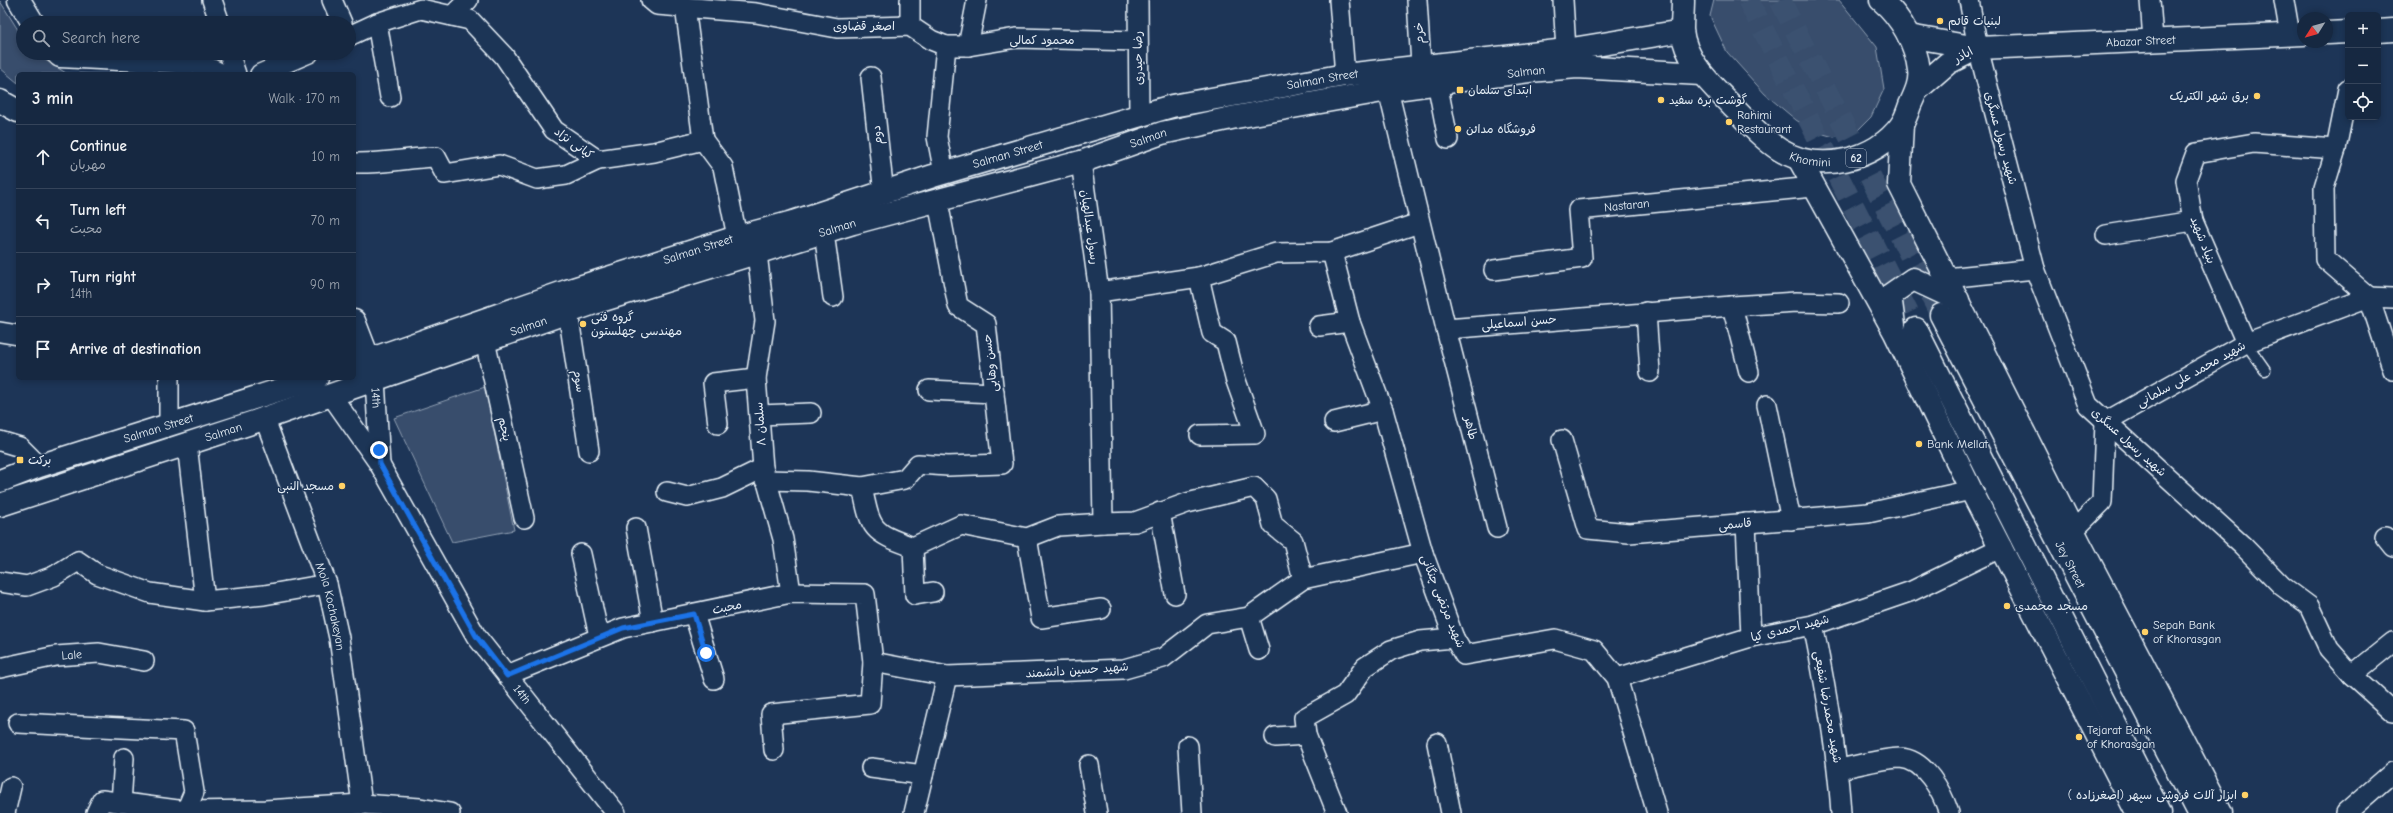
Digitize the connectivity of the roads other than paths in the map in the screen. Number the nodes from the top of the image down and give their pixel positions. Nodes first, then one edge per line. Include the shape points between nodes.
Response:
1 (19, 0) edge
2 (212, 0) edge
3 (332, 0) edge
4 (468, 0) edge
5 (651, 0) edge
6 (910, 0) edge
7 (977, 0) edge
8 (1138, 0) edge
9 (1339, 0) edge
10 (1417, 0) edge
11 (1563, 0) edge
12 (1683, 0) edge
13 (1881, 0) edge
14 (1969, 0) edge
15 (2150, 0) edge
16 (2284, 0) edge
17 (685, 7) junction
18 (29, 16) edge
19 (218, 16) edge
20 (339, 16) edge
21 (452, 16) junction
22 (377, 23) junction
23 (910, 26) junction
24 (2393, 30) edge
25 (1682, 31) junction
26 (2381, 31) edge
27 (2345, 32) edge
28 (356, 33) edge
29 (2333, 33) edge
30 (2296, 34) edge
31 (1909, 36) junction
32 (2153, 40) junction
33 (1137, 41) junction
34 (946, 46) junction
35 (968, 46) junction
36 (1978, 48) junction
37 (1566, 50) junction
38 (138, 60) edge
39 (231, 60) edge
40 (293, 60) edge
41 (1421, 65) junction
42 (215, 72) edge
43 (235, 72) edge
44 (265, 72) edge
45 (1701, 74) junction
46 (1344, 75) junction
47 (871, 77) dead end
48 (1437, 82) junction
49 (1388, 90) junction
50 (1917, 90) junction
51 (390, 97) dead end
52 (0, 101) edge
53 (2345, 104) edge
54 (16, 110) edge
55 (1139, 116) junction
56 (1902, 124) junction
57 (1448, 139) dead end
58 (703, 140) junction
59 (2336, 149) junction
60 (1799, 158) junction
61 (598, 160) junction
62 (1081, 162) junction
63 (356, 163) edge
64 (944, 173) junction
65 (1813, 187) junction
66 (938, 202) junction
67 (885, 204) junction
68 (2193, 221) junction
69 (1418, 223) junction
70 (824, 232) junction
71 (2106, 234) dead end
72 (738, 237) junction
73 (1332, 252) junction
74 (757, 253) junction
75 (2035, 268) junction
76 (1494, 270) dead end
77 (1199, 277) junction
78 (1946, 278) junction
79 (1100, 292) junction
80 (833, 297) dead end
81 (2370, 297) junction
82 (2393, 298) edge
83 (1958, 300) junction
84 (1839, 303) dead end
85 (1732, 306) junction
86 (568, 312) junction
87 (1646, 312) junction
88 (1941, 315) tunnel mouth
89 (1350, 322) junction
90 (1319, 326) dead end
91 (1446, 329) junction
92 (356, 330) edge
93 (1905, 331) junction
94 (0, 332) edge
95 (16, 335) edge
96 (485, 341) junction
97 (2246, 343) junction
98 (366, 368) edge
99 (2265, 370) dead end
100 (2393, 370) edge
101 (1650, 372) dead end
102 (1748, 372) dead end
103 (356, 373) edge
104 (756, 378) junction
105 (169, 380) edge
106 (311, 380) edge
107 (342, 380) edge
108 (328, 387) edge
109 (929, 390) dead end
110 (994, 393) junction
111 (1767, 405) dead end
112 (1383, 410) junction
113 (811, 413) dead end
114 (759, 415) junction
115 (264, 418) junction
116 (1334, 422) dead end
117 (2105, 422) junction
118 (169, 424) junction
119 (718, 424) dead end
120 (1200, 435) dead end
121 (1562, 440) dead end
122 (0, 441) edge
123 (187, 444) junction
124 (589, 451) dead end
125 (380, 464) junction
126 (39, 466) junction
127 (764, 474) junction
128 (0, 481) edge
129 (862, 487) junction
130 (1971, 490) junction
131 (667, 492) dead end
132 (0, 506) edge
133 (1160, 512) junction
134 (524, 518) dead end
135 (1791, 520) junction
136 (1103, 523) junction
137 (1746, 523) junction
138 (636, 528) dead end
139 (1497, 528) dead end
140 (2074, 530) junction
141 (1027, 538) junction
142 (913, 547) junction
143 (2002, 547) junction
144 (1423, 553) junction
145 (581, 554) dead end
146 (1303, 579) junction
147 (0, 582) edge
148 (327, 584) junction
149 (933, 592) dead end
150 (791, 593) junction
151 (1175, 594) dead end
152 (205, 601) junction
153 (1101, 609) dead end
154 (694, 614) junction
155 (1249, 617) junction
156 (653, 622) junction
157 (1813, 625) junction
158 (599, 636) junction
159 (1751, 637) junction
160 (1454, 638) junction
161 (2393, 642) edge
162 (1259, 650) dead end
163 (144, 661) dead end
164 (873, 662) junction
165 (0, 668) edge
166 (2352, 675) junction
167 (507, 676) junction
168 (947, 676) junction
169 (1617, 678) junction
170 (714, 679) dead end
171 (2393, 712) edge
172 (18, 723) dead end
173 (1306, 735) junction
174 (1276, 737) dead end
175 (1437, 743) dead end
176 (1188, 746) dead end
177 (774, 750) dead end
178 (124, 758) dead end
179 (1089, 765) dead end
180 (871, 768) dead end
181 (1838, 768) junction
182 (923, 775) junction
183 (2391, 777) edge
184 (11, 787) dead end
185 (121, 803) junction
186 (366, 809) edge
187 (185, 812) edge
188 (265, 812) edge
189 (5, 813) edge
190 (96, 813) edge
191 (450, 813) edge
192 (616, 813) edge
193 (914, 813) edge
194 (1097, 813) edge
195 (1192, 813) edge
196 (1337, 813) edge
197 (1450, 813) edge
198 (1657, 813) edge
199 (1841, 813) edge
200 (1948, 813) edge
201 (2137, 813) edge
202 (2160, 813) edge
203 (2199, 813) edge
204 (2221, 813) edge
205 (2346, 813) edge

1 - 18 main road
2 - 19 street
3 - 20 street
4 - 21 street
5 - 17 street, اصغر قضاوی via 658,5
6 - 23 street
7 - 35 street
8 - 33 street, رضا حیدری
9 - 46 street
10 - 41 street, خرم
11 - 37 street
12 - 25 main road, Khomini / 62
13 - 31 main road, Khomini / 62 via 1890,8
14 - 36 street, شهید رسول عسگری
15 - 32 street
16 - 30 street
17 - 23 street, اصغر قضاوی via 756,13 837,28
17 - 58 street
21 - 22 street, کیانی نژاد via 421,9
21 - 61 street, کیانی نژاد via 470,20 504,56 554,130
22 - 28 street, کیانی نژاد
22 - 51 street
23 - 34 street, اصغر قضاوی via 931,40
24 - 26 main road
25 - 37 main road, Salman Street
25 - 45 main road, Khomini / 62
27 - 29 main road
30 - 32 main road, Abazar Street
31 - 36 main road, اباذر
31 - 50 main road, Khomini / 62 via 1919,71
32 - 36 main road, Abazar Street
33 - 35 street, محمود کمالی via 1016,38
33 - 55 street, رضا حیدری
34 - 35 street, محمود کمالی
34 - 64 street via 937,137
36 - 50 main road, اباذر via 1948,63
36 - 75 street, شهید رسول عسگری
37 - 41 main road, Salman Street
38 - 42 main road via 197,63
39 - 43 street
40 - 44 street
41 - 46 main road, Salman Street
45 - 48 main road, Salman via 1577,67
45 - 60 main road, Khomini / 62 via 1763,138 1780,150
46 - 55 main road, Salman Street via 1172,106
47 - 67 street, دوم
48 - 49 main road, Salman
48 - 57 street
49 - 62 main road, Salman via 1162,133
49 - 69 street
50 - 56 main road, Khomini / 62
52 - 54 main road
53 - 59 street
55 - 64 main road, Salman Street
56 - 60 main road, Khomini / 62 via 1882,144 1856,158 1828,163
56 - 78 main road via 1899,184
58 - 61 street, کیانی نژاد via 654,152
58 - 72 street via 723,167
59 - 68 street, بنیاد شهید via 2254,143 2196,153 2186,180
59 - 81 street via 2324,188 2325,259
60 - 65 main road
61 - 63 street via 566,175 537,179 500,165 445,174 436,157 371,164
62 - 66 main road, Salman
62 - 79 street, رسول عبدالهیان
64 - 67 main road, Salman Street
65 - 76 street, Nastaran via 1578,210 1582,258
65 - 93 main road
66 - 67 main road, Salman
66 - 110 street, حسن وهابی via 958,306 986,324
67 - 70 main road, Salman
67 - 72 main road, Salman Street
68 - 71 street
68 - 97 street, بنیاد شهید
69 - 73 street
69 - 91 street
70 - 74 main road, Salman
70 - 80 street
72 - 98 main road, Salman Street via 567,291
73 - 77 street via 1276,253
73 - 89 street, شهید مرتضی چنگانی
74 - 86 main road, Salman
74 - 104 street, سلمان ۸ via 765,321
75 - 78 street
75 - 117 street, شهید رسول عسگری via 2088,405
77 - 79 street
77 - 120 street via 1212,333 1226,342 1235,378 1255,434
78 - 83 main road
79 - 136 street, رسول عبدالهیان
81 - 82 street, شهید محمد علی سلمانی
81 - 97 street, شهید محمد علی سلمانی
81 - 100 street
83 - 93 main road via 1913,279 1890,295
83 - 140 main road
84 - 85 street, حسن اسماعیلی via 1796,302
85 - 87 street, حسن اسماعیلی
85 - 102 street
86 - 96 main road, Salman
86 - 124 street, سوم
87 - 91 street, حسن اسماعیلی
87 - 101 street
88 - 203 main road, Jey Street
89 - 90 street
89 - 112 street, شهید مرتضی چنگانی
91 - 139 street, طاهر
92 - 98 main road
93 - 130 main road
93 - 202 main road
94 - 95 street
96 - 98 main road, Salman
96 - 134 street, پنجم
97 - 99 lane
97 - 117 street, شهید محمد علی سلمانی
98 - 103 main road, Salman
98 - 125 street, 14th
104 - 114 street, سلمان ۸
104 - 119 street via 713,383
105 - 118 street
106 - 118 main road, Salman Street
107 - 108 main road, Salman
108 - 115 main road, Salman
108 - 125 street, 14th
109 - 110 street
110 - 129 street, حسن وهابی via 1002,464 918,464 905,479
111 - 135 street
112 - 116 street
112 - 144 street, شهید مرتضی چنگانی
113 - 114 street
114 - 127 street, سلمان ۸
115 - 123 main road, Salman
115 - 148 street, Mola Kochakeyan
117 - 140 street via 2102,502
117 - 166 street, شهید رسول عسگری via 2244,546 2282,586 2309,606 2329,649
118 - 126 main road, Salman Street
121 - 137 street, قاسمی via 1588,529 1630,533
122 - 126 street via 20,447
123 - 132 main road, Salman
123 - 152 street
125 - 167 street, 14th via 476,636
126 - 128 main road, Salman Street
127 - 129 street
127 - 131 street via 686,497
127 - 150 street, سلمان ۸ via 783,539
129 - 142 street via 869,521 884,537
130 - 135 street, قاسمی via 1868,513
130 - 143 main road
133 - 136 street via 1135,522
133 - 146 street via 1254,487 1266,499 1273,525 1293,541
133 - 151 street
135 - 137 street, قاسمی
136 - 141 street via 1058,526
137 - 159 street
138 - 156 street
140 - 204 main road
141 - 142 street via 961,525
141 - 153 street via 1040,618
142 - 149 street via 915,594
143 - 157 street, شهید احمدی کیا via 1912,591
143 - 201 main road
144 - 146 street, شهید حسین دانشمند
144 - 160 street, شهید مرتضی چنگانی
145 - 158 street
146 - 155 street, شهید حسین دانشمند
147 - 152 street via 27,586 54,576 78,561 97,574 150,593
148 - 152 street via 264,595
148 - 186 street, Mola Kochakeyan via 339,638
150 - 154 street, محبت
150 - 164 street, محبت via 865,594
154 - 156 street, محبت
154 - 170 street
155 - 162 street
155 - 168 street, شهید حسین دانشمند via 1207,624 1163,658 1124,669
156 - 158 street, محبت
157 - 159 street, شهید احمدی کیا
157 - 181 street, شهید محمدرضا شفیعی via 1832,716
158 - 167 street, محبت
159 - 169 street, شهید احمدی کیا
160 - 169 street, شهید مرتضی چنگانی via 1464,654 1555,639 1594,650
160 - 173 street via 1420,641 1391,650 1365,667 1345,695 1304,718
161 - 166 street
163 - 165 street, Lale via 99,653 56,656
164 - 168 street, شهید حسین دانشمند
164 - 177 street via 870,704 771,714
166 - 171 street, شهید رسول عسگری
167 - 192 street, 14th
168 - 182 street
169 - 198 street, شهید مرتضی چنگانی
172 - 187 street via 184,731 194,792
173 - 174 street
173 - 196 street
175 - 197 street
176 - 195 street
178 - 185 street
179 - 194 street
180 - 182 street
181 - 199 street, شهید محمدرضا شفیعی
181 - 200 street via 1901,758 1922,766 1944,800
182 - 193 street
183 - 205 street
184 - 189 street
185 - 187 street
185 - 190 street via 102,800
186 - 188 street
186 - 191 street via 420,808
187 - 188 street

